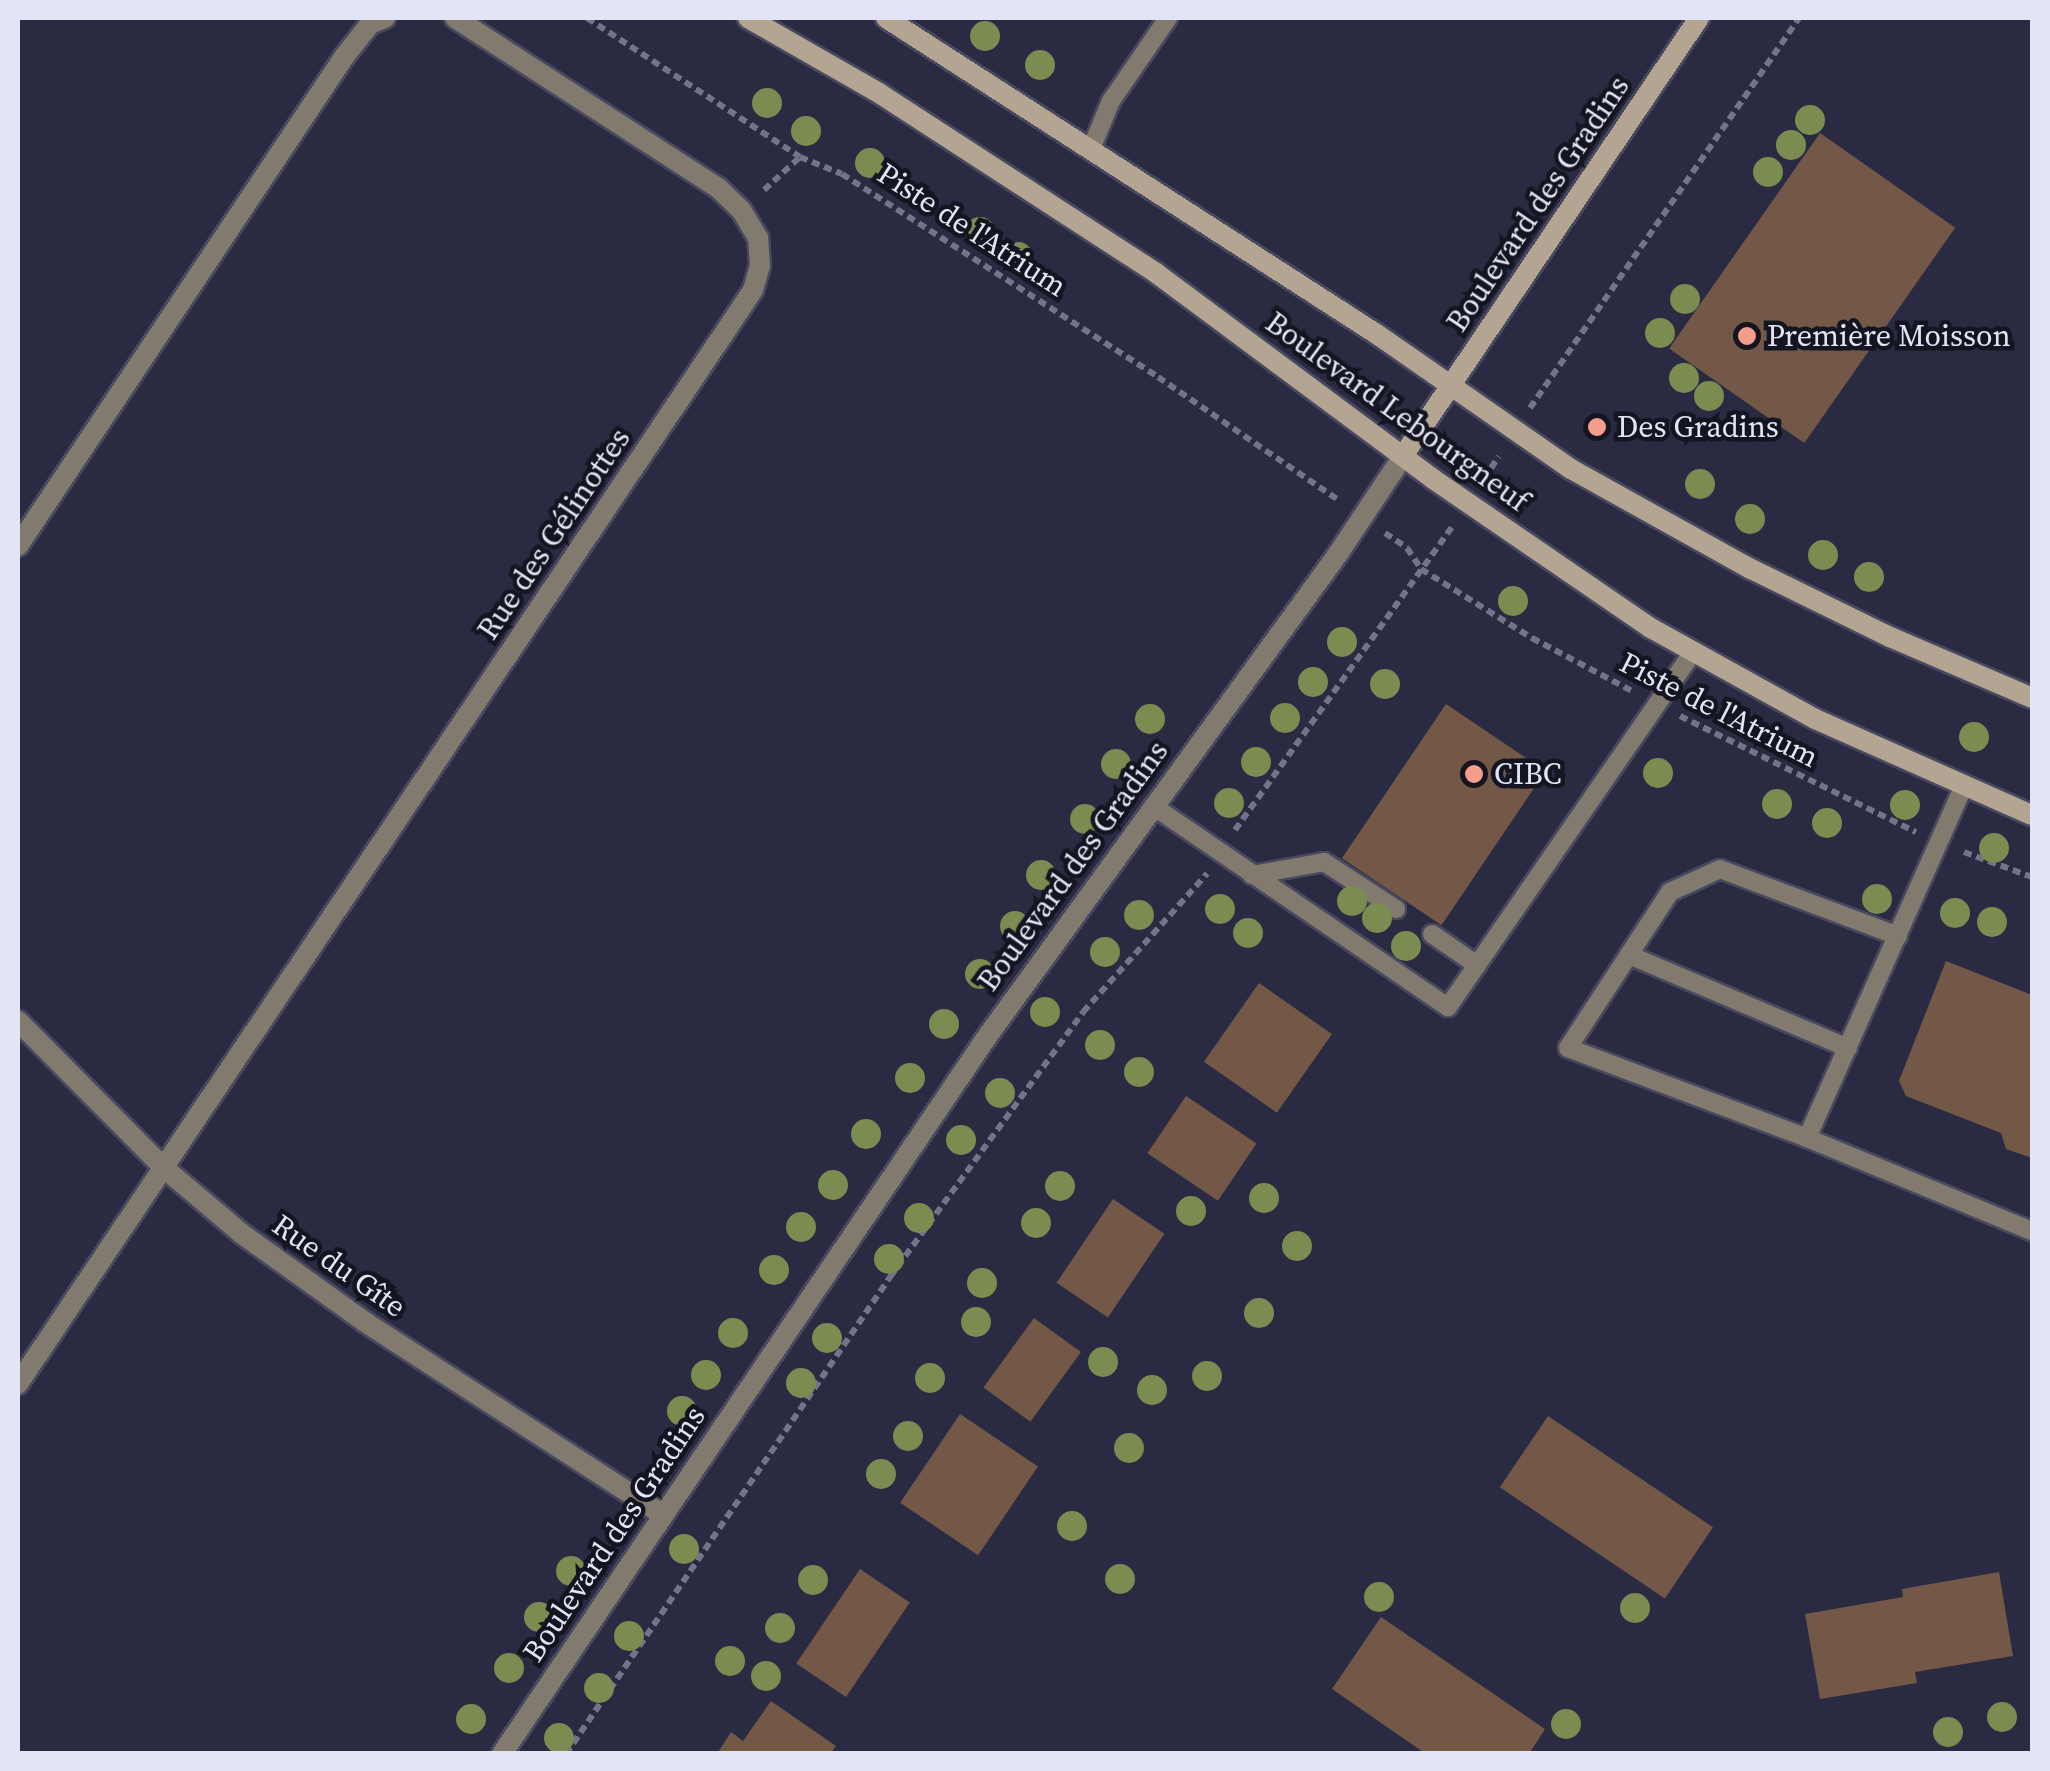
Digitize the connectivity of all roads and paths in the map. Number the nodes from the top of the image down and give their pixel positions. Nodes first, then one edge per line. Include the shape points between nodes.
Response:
1 (385, 18) edge
2 (455, 18) edge
3 (587, 18) edge
4 (748, 18) edge
5 (886, 18) edge
6 (1168, 18) edge
7 (1699, 18) edge
8 (1799, 18) edge
9 (1090, 149) junction
10 (800, 157) junction
11 (741, 210) junction
12 (1450, 388) junction
13 (1514, 432) junction
14 (1404, 456) junction
15 (1326, 492) dead end
16 (1468, 502) junction
17 (18, 546) edge
18 (1407, 548) dead end
19 (1421, 569) junction
20 (1692, 652) junction
21 (2032, 698) edge
22 (1655, 703) junction
23 (1964, 786) junction
24 (1153, 806) junction
25 (2032, 814) edge
26 (1938, 843) junction
27 (1218, 854) junction
28 (1252, 876) junction
29 (2032, 877) edge
30 (1396, 910) dead end
31 (1432, 934) dead end
32 (1898, 936) junction
33 (1629, 955) junction
34 (1477, 965) junction
35 (18, 1020) edge
36 (1848, 1048) junction
37 (1807, 1138) junction
38 (163, 1167) junction
39 (2032, 1231) edge
40 (18, 1384) edge
41 (663, 1515) junction
42 (502, 1754) edge
43 (566, 1754) edge

1 - 17 street via 370,24 344,57
2 - 11 street, Rue des Gélinottes via 718,188
3 - 10 path, Piste de l'Atrium
4 - 14 main road, Boulevard Lebourgneuf via 880,93 1156,273
5 - 9 main road, Boulevard Lebourgneuf
6 - 9 lane via 1111,102
7 - 12 main road, Boulevard des Gradins
8 - 13 path
9 - 12 main road, Boulevard Lebourgneuf
10 - 11 path
10 - 15 path, Piste de l'Atrium via 842,174
11 - 38 street, Rue des Gélinottes via 758,238 753,290
12 - 13 main road, Boulevard Lebourgneuf
12 - 14 main road, Boulevard des Gradins
13 - 16 path
13 - 21 main road, Boulevard Lebourgneuf via 1751,570
14 - 16 main road, Boulevard Lebourgneuf
14 - 24 street, Boulevard des Gradins
16 - 19 path
16 - 20 main road, Boulevard Lebourgneuf
18 - 19 path, Piste de l'Atrium
19 - 22 path, Piste de l'Atrium
19 - 27 path
20 - 22 lane
20 - 23 main road, Boulevard Lebourgneuf via 1815,719
22 - 26 path, Piste de l'Atrium
22 - 34 lane
23 - 25 main road, Boulevard Lebourgneuf
23 - 26 lane
24 - 27 lane
24 - 41 street, Boulevard des Gradins via 989,1034
26 - 29 path, Piste de l'Atrium
26 - 32 lane
27 - 28 lane
27 - 43 path via 1204,878 1082,1012 890,1276
28 - 30 lane via 1324,862
28 - 34 lane via 1448,1007
31 - 34 lane
32 - 33 lane via 1720,869 1670,892
32 - 36 lane
33 - 36 lane
33 - 37 lane via 1568,1048
35 - 38 street, Rue du Gîte
36 - 37 lane
37 - 39 lane
38 - 40 street, Rue des Gélinottes
38 - 41 street, Rue du Gîte via 242,1234 365,1322
41 - 42 street, Boulevard des Gradins

